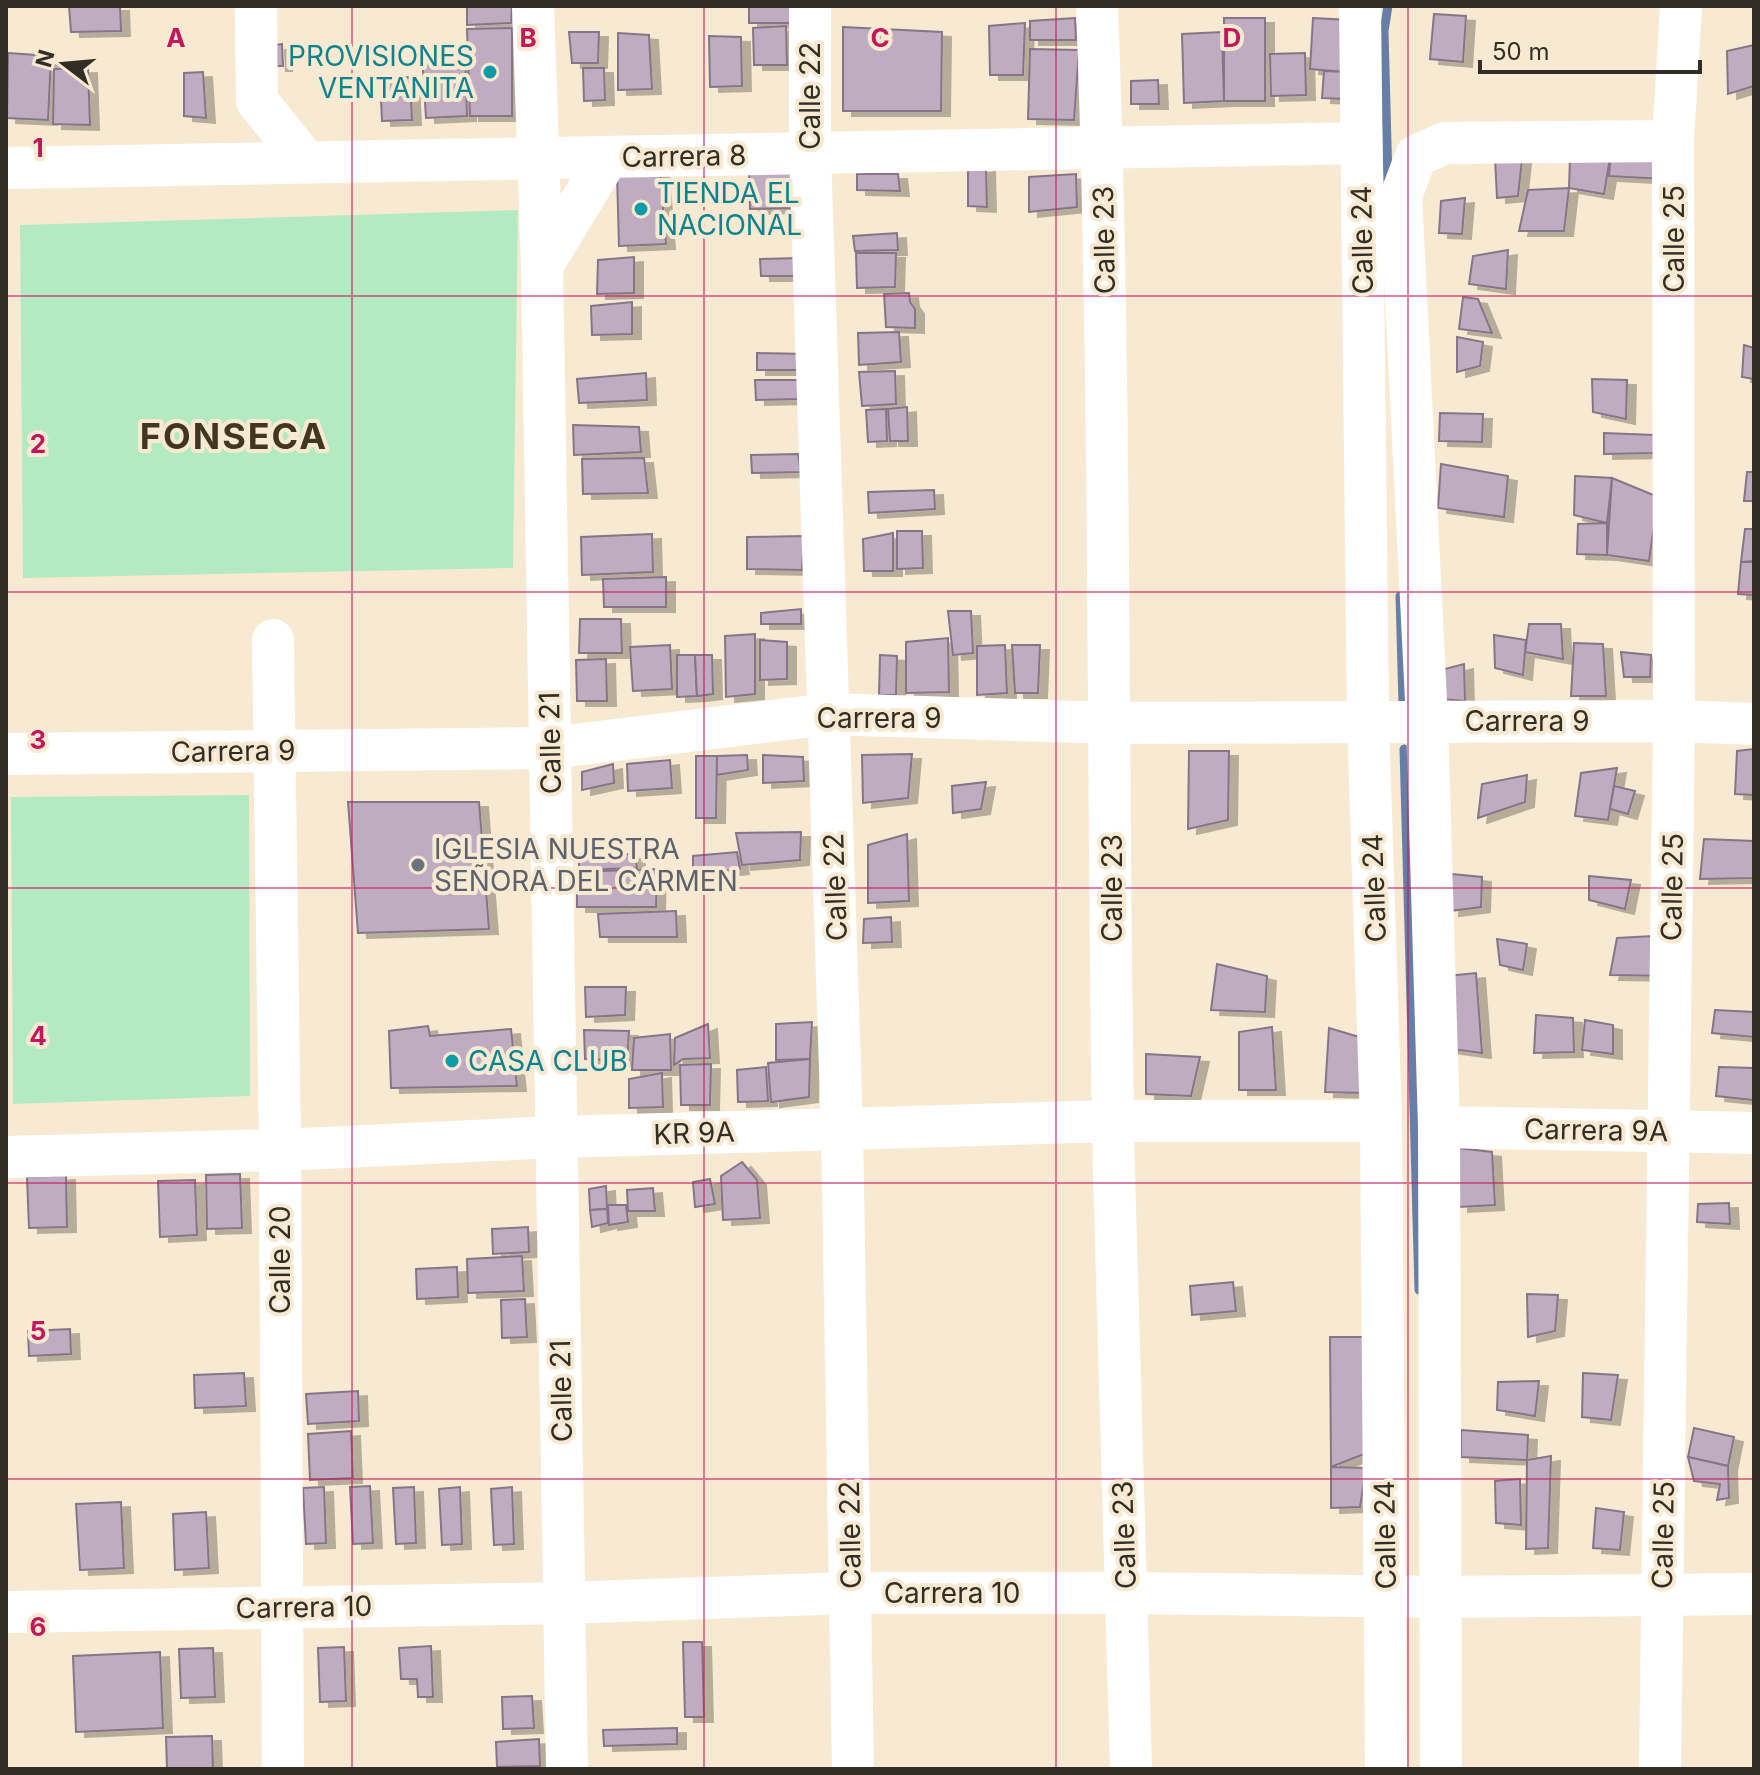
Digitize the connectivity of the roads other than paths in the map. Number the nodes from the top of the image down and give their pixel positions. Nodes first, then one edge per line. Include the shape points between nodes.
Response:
1 (256, 6) edge
2 (533, 6) edge
3 (810, 6) edge
4 (1097, 6) edge
5 (1360, 6) edge
6 (1681, 6) edge
7 (257, 101) junction
8 (1673, 141) junction
9 (1361, 143) junction
10 (1103, 147) junction
11 (810, 153) junction
12 (608, 157) junction
13 (536, 158) junction
14 (306, 162) junction
15 (222, 164) junction
16 (6, 168) edge
17 (542, 266) junction
18 (273, 640) dead end
19 (829, 714) junction
20 (1368, 721) junction
21 (1427, 721) junction
22 (1674, 721) junction
23 (1111, 723) junction
24 (1754, 724) edge
25 (550, 748) junction
26 (273, 751) junction
27 (6, 754) edge
28 (1113, 1121) junction
29 (1381, 1121) junction
30 (1439, 1127) junction
31 (842, 1129) junction
32 (1668, 1131) junction
33 (1754, 1133) edge
34 (556, 1137) junction
35 (280, 1150) junction
36 (6, 1157) edge
37 (851, 1593) junction
38 (1126, 1593) junction
39 (1754, 1594) edge
40 (1413, 1597) junction
41 (1662, 1597) junction
42 (565, 1603) junction
43 (281, 1608) junction
44 (6, 1612) edge
45 (283, 1769) edge
46 (567, 1769) edge
47 (853, 1769) edge
48 (1131, 1769) edge
49 (1386, 1769) edge
50 (1441, 1769) edge
51 (1660, 1769) edge

1 - 7 street
2 - 13 street, Calle 21
3 - 11 street, Calle 22
4 - 10 street, Calle 23
5 - 9 street, Calle 24
6 - 8 street, Calle 25
7 - 14 street
7 - 15 street
8 - 21 street, Calle 24 via 1445,143 1416,156 1401,196
8 - 22 street, Calle 25
9 - 10 street, Carrera 8
9 - 20 street, Calle 24
10 - 11 street, Carrera 8
10 - 23 street, Calle 23
11 - 12 street, Carrera 8
11 - 19 street, Calle 22
12 - 13 street, Carrera 8
12 - 17 street
13 - 14 street, Carrera 8
13 - 17 street, Calle 21
14 - 15 street, Carrera 8
15 - 16 street, Carrera 8
17 - 25 street, Calle 21
18 - 26 street, Calle 20
19 - 23 street, Carrera 9
19 - 25 street, Carrera 9
19 - 31 street, Calle 22
20 - 21 street, Carrera 9
20 - 23 street, Carrera 9
20 - 29 street, Calle 24
21 - 22 street, Carrera 9
21 - 30 street, Calle 24
22 - 24 street, Carrera 9
22 - 32 street, Calle 25
23 - 28 street, Calle 23
25 - 26 street, Carrera 9
25 - 34 street, Calle 21
26 - 27 street, Carrera 9
26 - 35 street, Calle 20
28 - 29 street, KR 9A
28 - 31 street, KR 9A
28 - 38 street, Calle 23
29 - 40 street, Calle 24
30 - 32 street, Carrera 9A
30 - 40 street, Calle 24
31 - 34 street, KR 9A
31 - 37 street, Calle 22
32 - 33 street, Carrera 9A
32 - 41 street, Calle 25
34 - 35 street, KR 9A
34 - 42 street, Calle 21
35 - 36 street, KR 9A
35 - 43 street, Calle 20
37 - 38 street, Carrera 10
37 - 42 street, Carrera 10
37 - 47 street, Calle 22
38 - 40 street, Carrera 10
38 - 48 street, Calle 23
39 - 41 street, Carrera 10
40 - 41 street, Carrera 10
40 - 49 street, Calle 24
40 - 50 street, Calle 24
41 - 51 street, Calle 25
42 - 43 street, Carrera 10
42 - 46 street, Calle 21
43 - 44 street, Carrera 10
43 - 45 street, Calle 20

